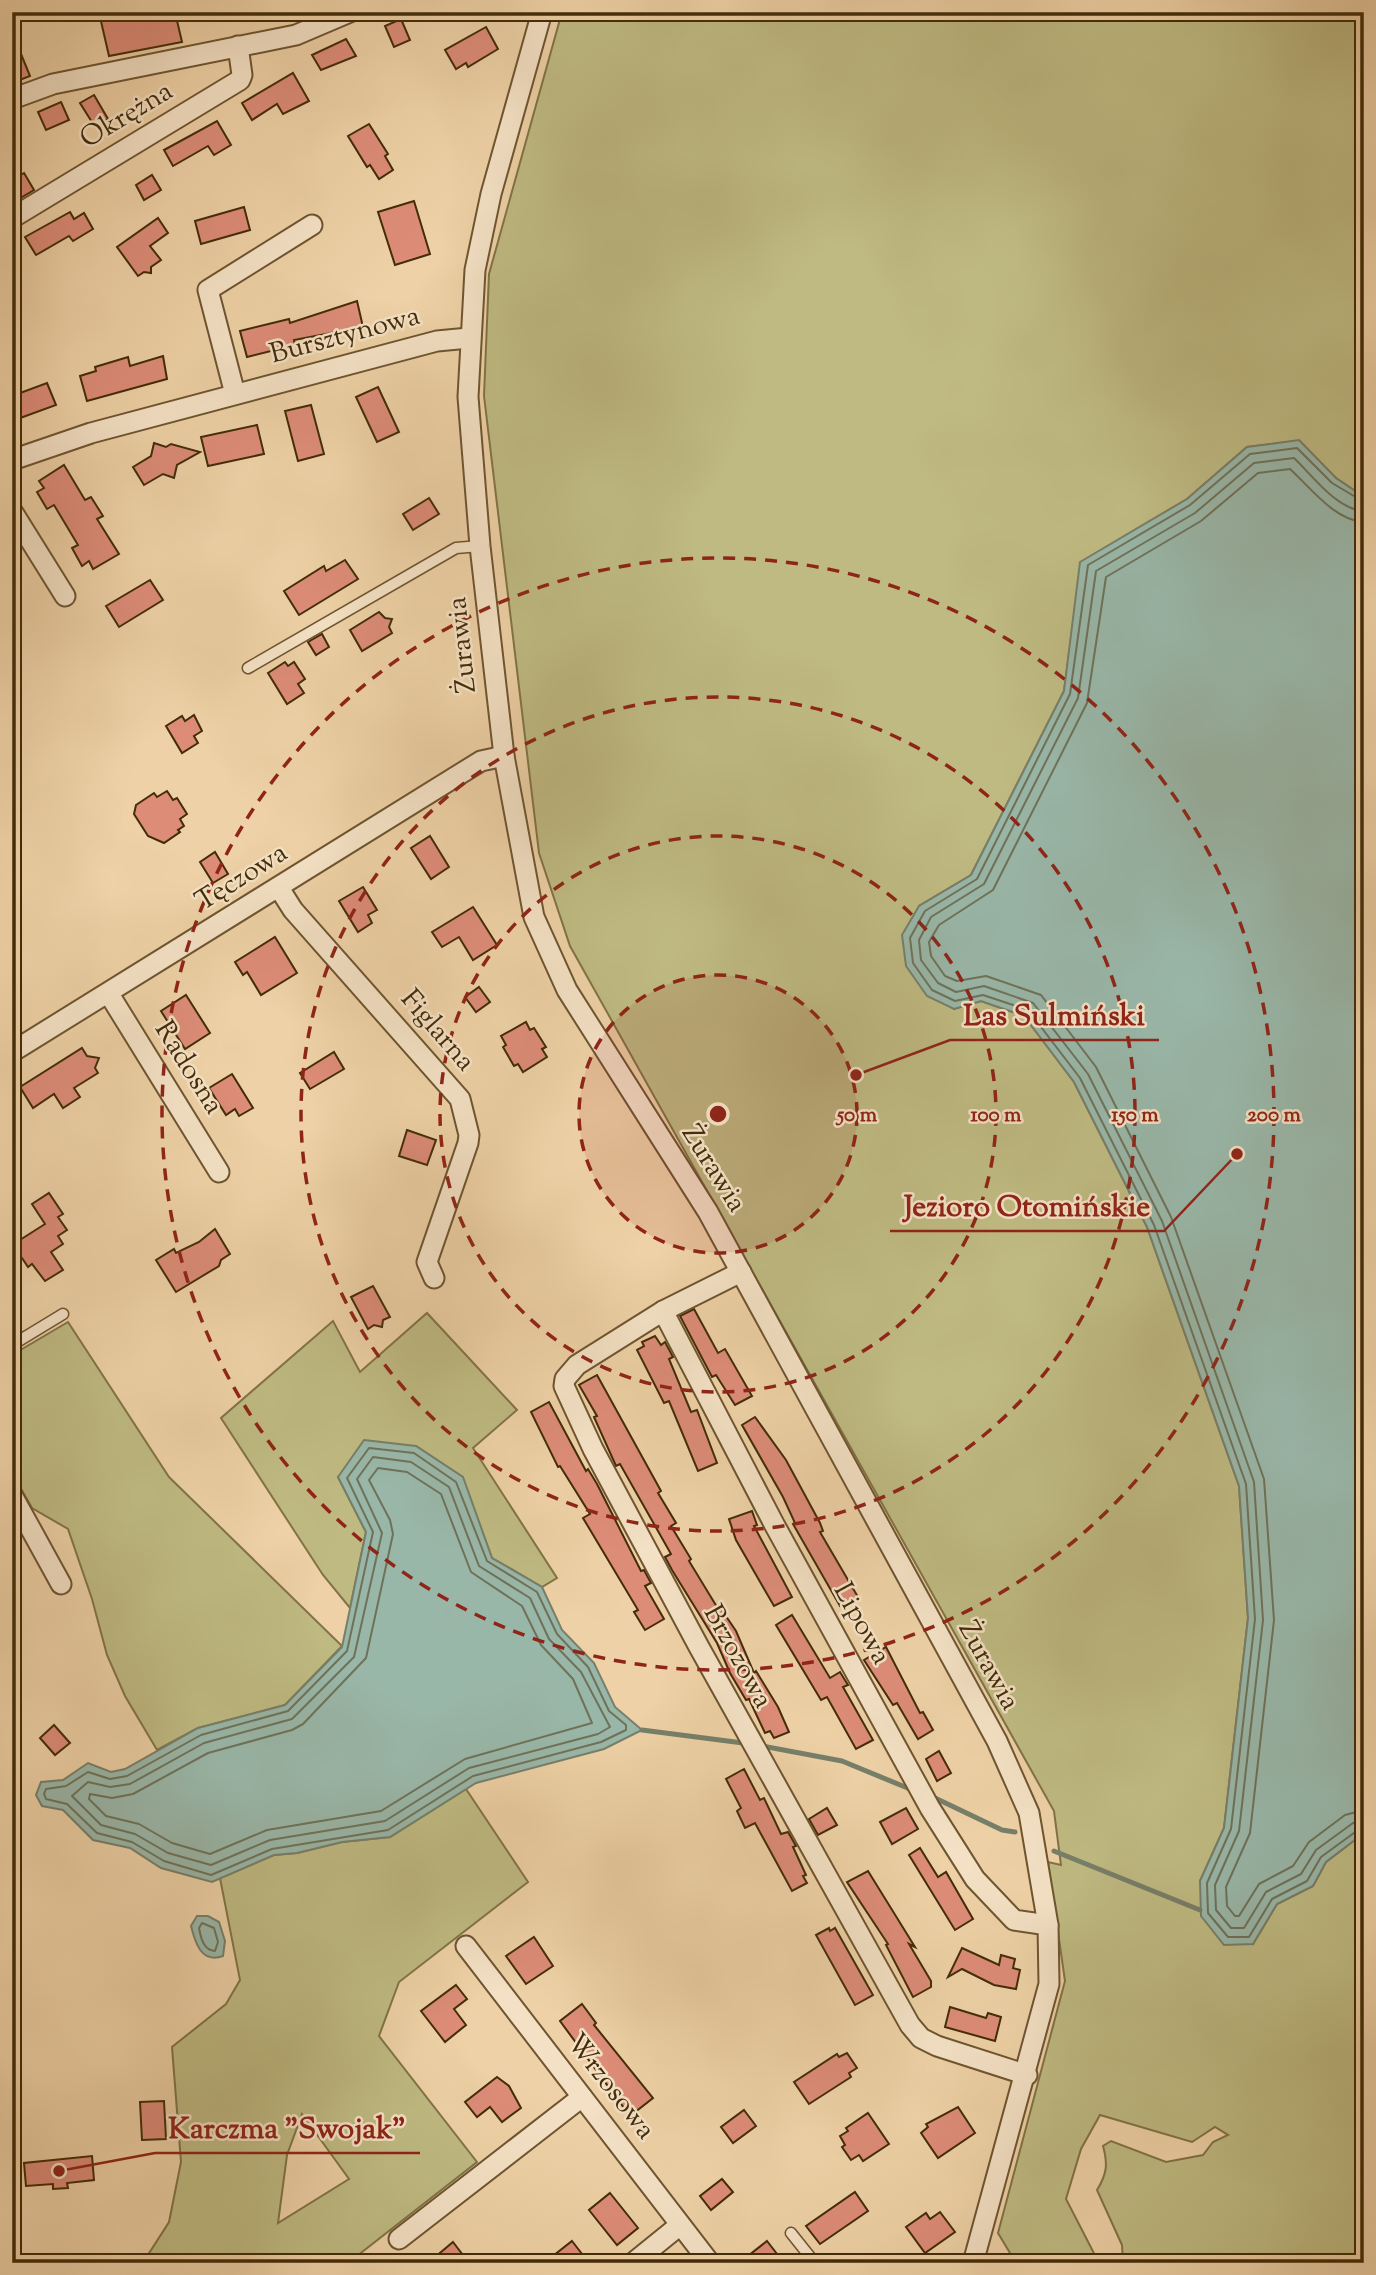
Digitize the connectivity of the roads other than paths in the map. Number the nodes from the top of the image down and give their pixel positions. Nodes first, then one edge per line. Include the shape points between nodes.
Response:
1 (350, 12) edge
2 (542, 12) edge
3 (238, 46) junction
4 (12, 99) edge
5 (12, 218) edge
6 (313, 225) dead end
7 (469, 338) junction
8 (235, 394) junction
9 (12, 460) edge
10 (12, 511) edge
11 (480, 546) junction
12 (65, 596) dead end
13 (248, 668) dead end
14 (503, 756) junction
15 (279, 888) junction
16 (109, 994) junction
17 (12, 1052) edge
18 (219, 1172) dead end
19 (741, 1272) junction
20 (434, 1278) dead end
21 (663, 1311) junction
22 (63, 1314) dead end
23 (12, 1345) edge
24 (12, 1494) edge
25 (61, 1584) dead end
26 (1048, 1925) junction
27 (466, 1945) dead end
28 (1027, 2075) junction
29 (582, 2097) junction
30 (680, 2225) junction
31 (791, 2233) dead end
32 (399, 2239) dead end
33 (981, 2259) edge
34 (633, 2263) edge
35 (710, 2263) edge
36 (815, 2263) edge

1 - 3 street, Okrężna via 296,35
2 - 7 street, Żurawia via 491,194 475,270
3 - 4 street, Okrężna via 53,84
3 - 5 street, Okrężna via 240,80
6 - 8 street via 208,290
7 - 8 street, Bursztynowa via 436,341
7 - 11 street, Żurawia via 470,443
8 - 9 street, Bursztynowa
10 - 12 street
11 - 13 lane via 456,548
11 - 14 street, Żurawia
14 - 15 street, Tęczowa via 481,761
14 - 19 street, Żurawia via 527,890 551,958
15 - 16 street, Tęczowa
15 - 20 street, Figlarna via 293,910 460,1099 468,1143 427,1262
16 - 17 street, Tęczowa
16 - 18 street, Radosna
19 - 21 street, Brzozowa
19 - 26 street, Żurawia via 1019,1784 1029,1813
21 - 26 street, Lipowa via 930,1808 975,1879 1014,1920
21 - 28 street, Brzozowa via 577,1365 565,1379 564,1386 593,1449 910,2025 921,2039 937,2046
22 - 23 lane
24 - 25 street
26 - 28 street, Żurawia via 1049,1984
27 - 29 street, Wrzosowa
28 - 33 street, Żurawia
29 - 30 street, Wrzosowa
29 - 32 street
30 - 34 street
30 - 35 street, Wrzosowa
31 - 36 lane

